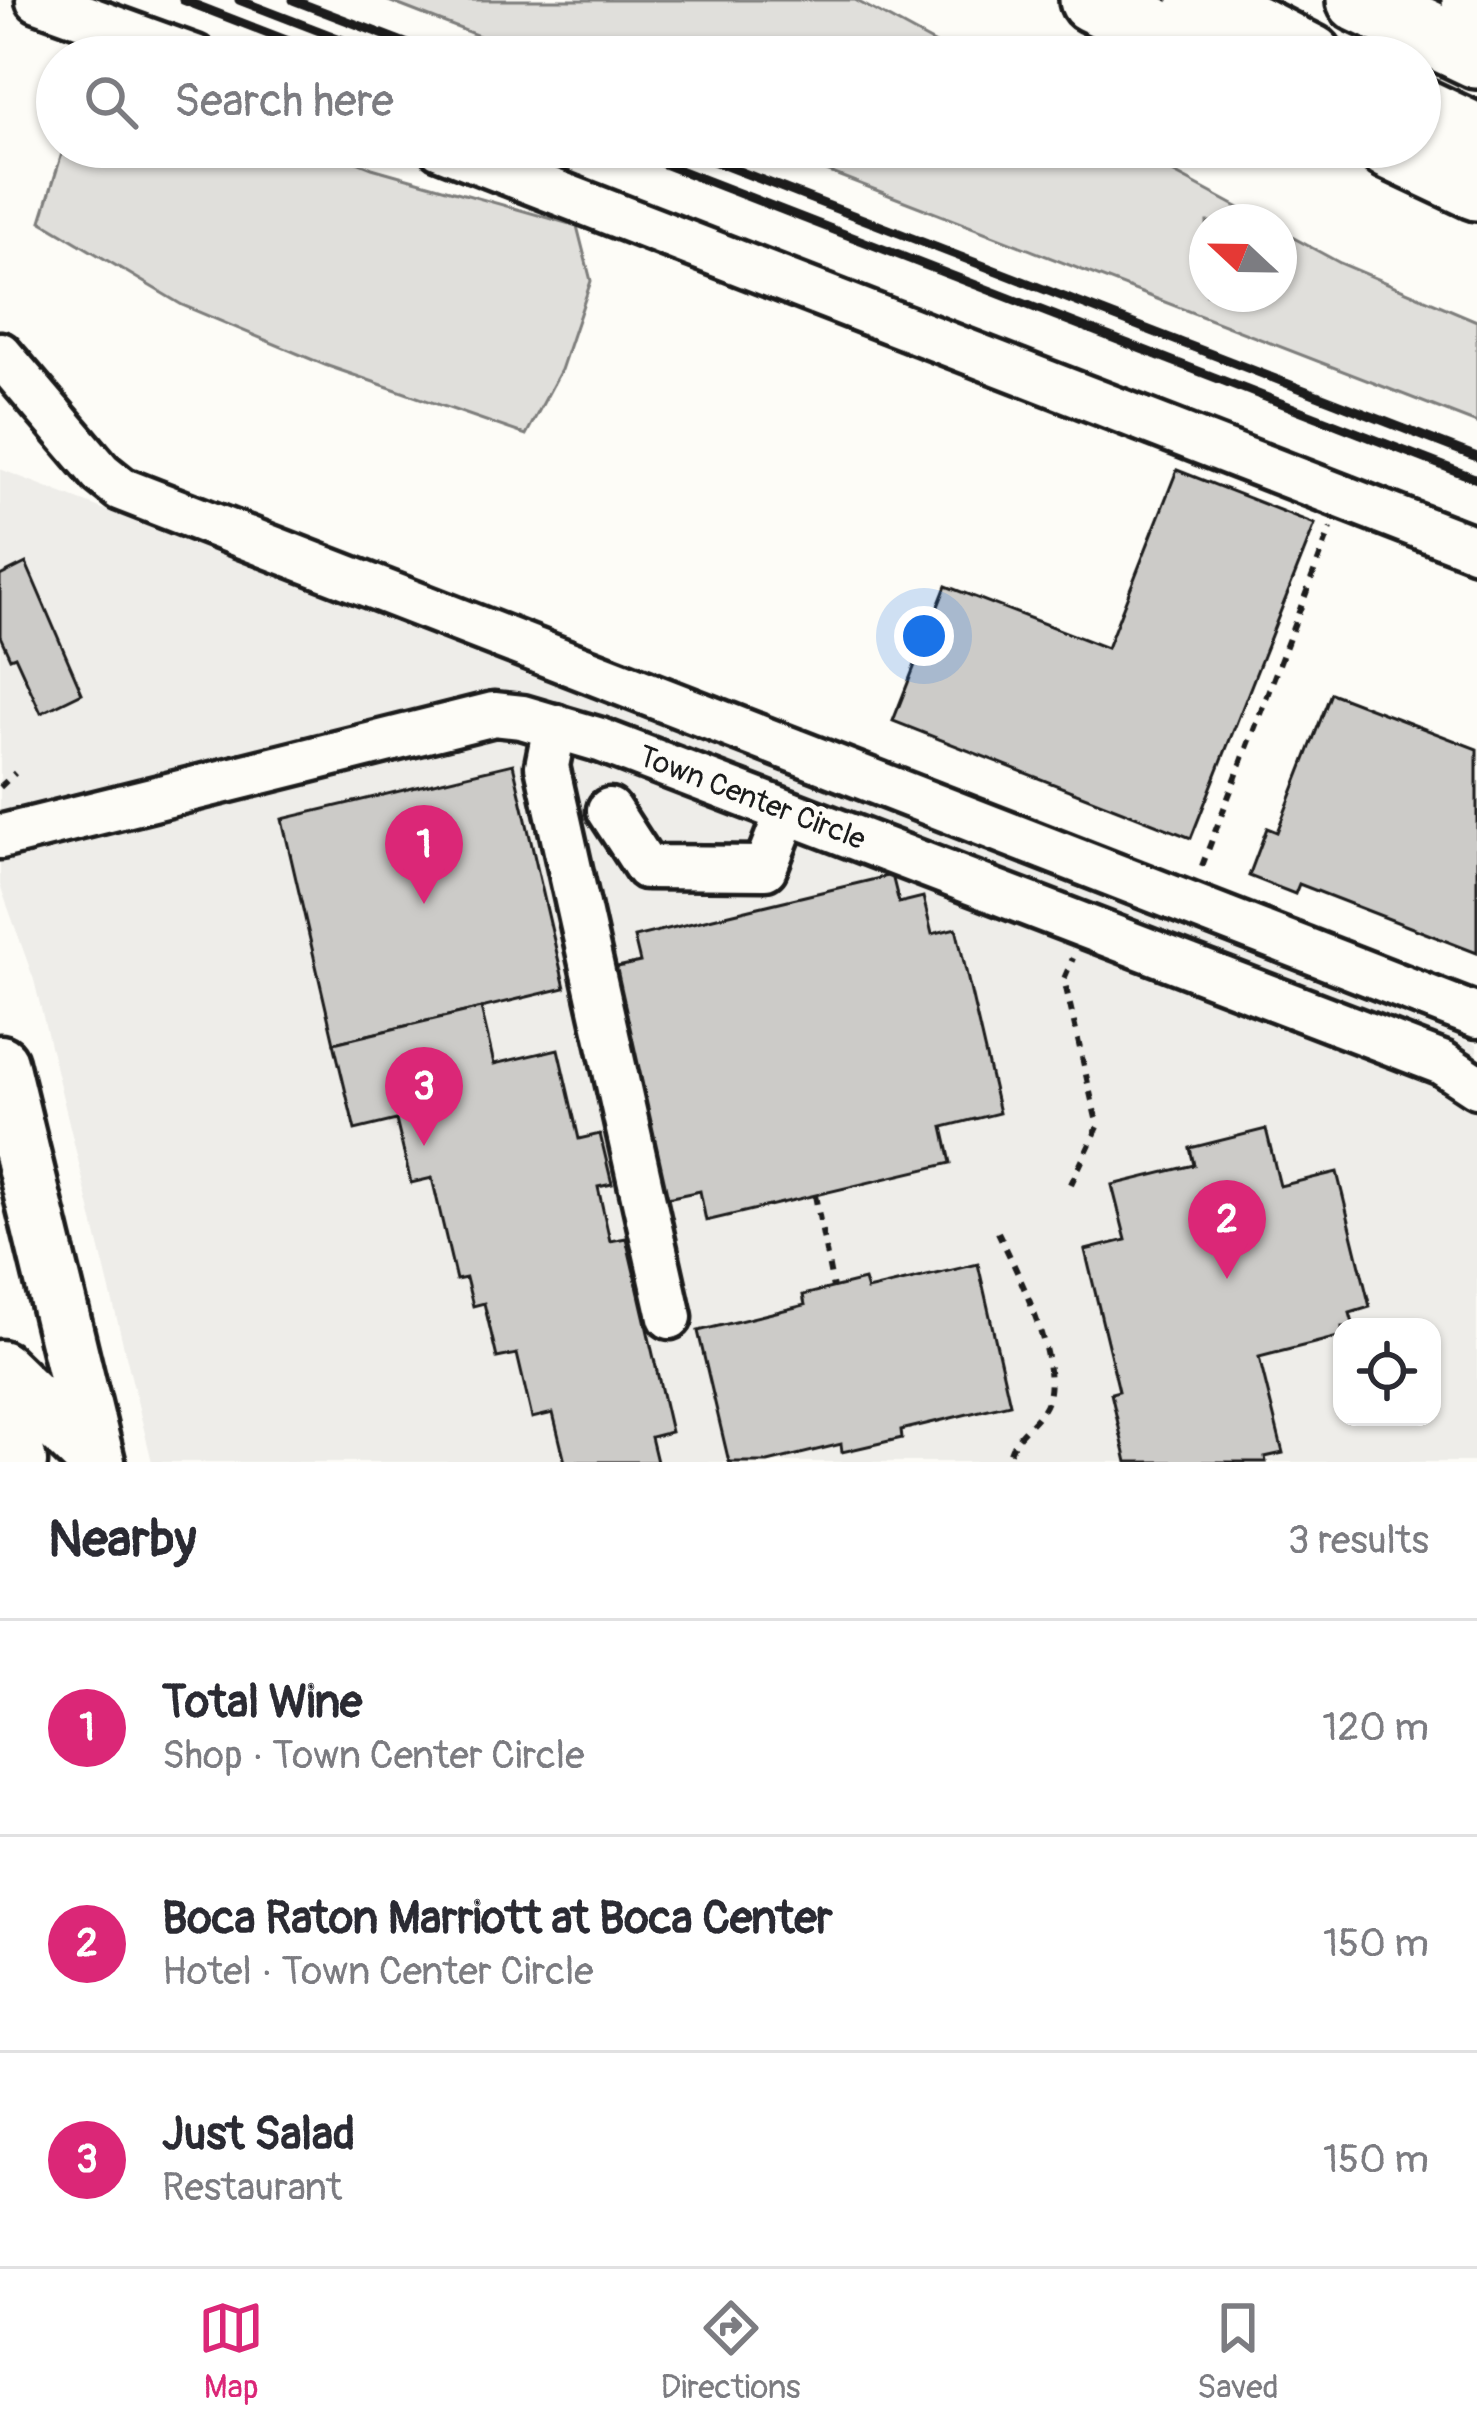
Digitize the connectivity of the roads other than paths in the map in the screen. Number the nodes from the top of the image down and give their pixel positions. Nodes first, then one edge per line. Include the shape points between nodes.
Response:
1 (38, 0) edge
2 (1092, 0) edge
3 (1200, 0) edge
4 (1359, 0) edge
5 (137, 36) edge
6 (1167, 36) edge
7 (1270, 36) edge
8 (1435, 36) edge
9 (1441, 39) edge
10 (1477, 56) edge
11 (1441, 120) edge
12 (1477, 137) edge
13 (494, 168) edge
14 (1435, 168) edge
15 (1477, 188) edge
16 (0, 354) edge
17 (1477, 549) edge
18 (598, 674) junction
19 (564, 729) junction
20 (609, 810) dead end
21 (787, 812) junction
22 (0, 837) edge
23 (1458, 1008) edge
24 (1420, 1055) junction
25 (0, 1063) edge
26 (1477, 1086) edge
27 (670, 1317) dead end
28 (0, 1368) edge
29 (0, 1380) edge
30 (96, 1461) edge
31 (19, 1462) edge

1 - 5 street
2 - 6 highway
3 - 7 highway
4 - 8 highway
9 - 10 highway
11 - 12 highway
13 - 17 street
14 - 15 highway
16 - 18 street via 121,489
18 - 19 street
18 - 23 street
19 - 21 street, Town Center Circle
19 - 22 street, Town Center Circle via 494,714
19 - 27 street via 547,766
20 - 21 street via 646,867 765,868
21 - 24 street, Town Center Circle
23 - 24 street
24 - 26 street, Town Center Circle
25 - 30 main road
28 - 30 main road
29 - 31 main road

